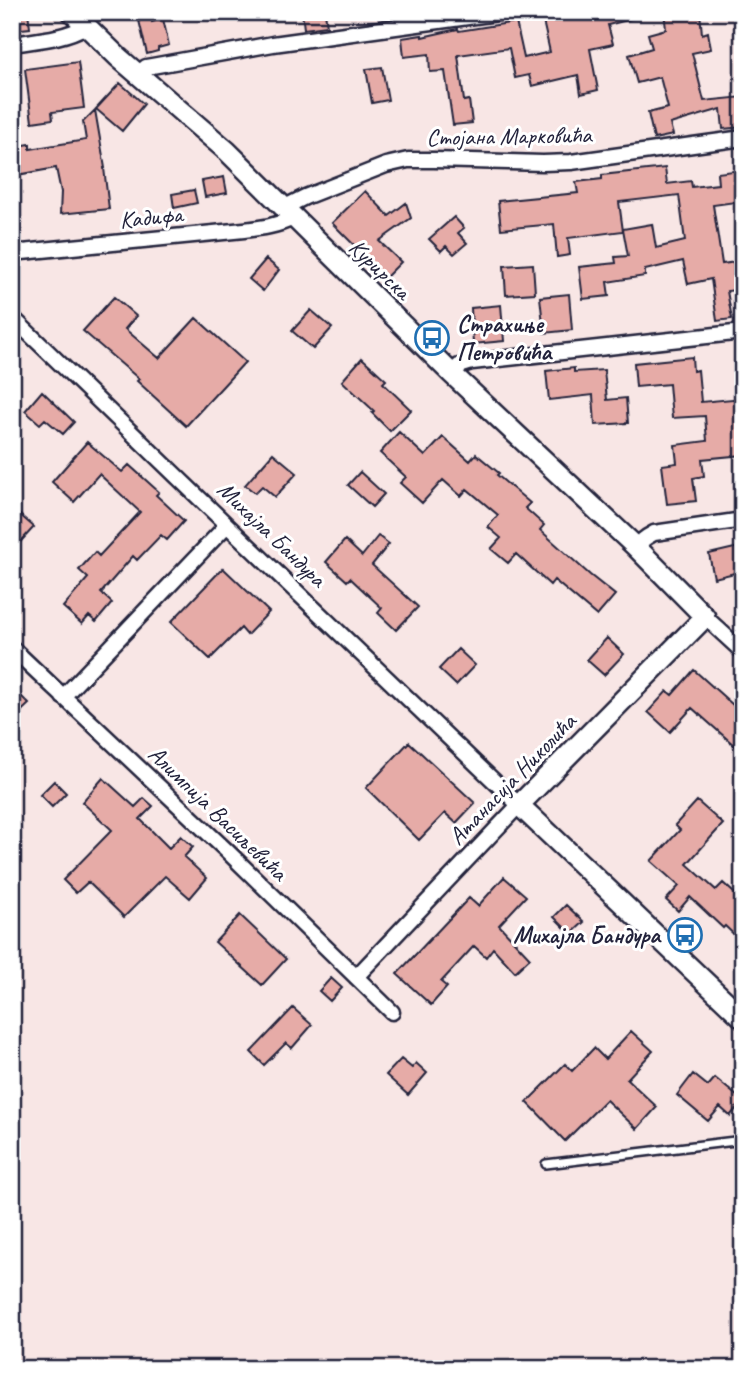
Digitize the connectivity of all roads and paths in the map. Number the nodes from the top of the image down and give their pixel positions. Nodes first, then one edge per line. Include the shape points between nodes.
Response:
1 (504, 12) edge
2 (79, 19) edge
3 (12, 44) edge
4 (138, 75) junction
5 (743, 138) edge
6 (288, 213) junction
7 (12, 253) edge
8 (12, 317) edge
9 (743, 332) edge
10 (451, 373) junction
11 (743, 520) edge
12 (227, 525) junction
13 (635, 546) junction
14 (705, 617) junction
15 (12, 649) edge
16 (743, 652) edge
17 (63, 697) junction
18 (519, 805) junction
19 (356, 977) junction
20 (392, 1012) dead end
21 (743, 1018) edge
22 (743, 1140) edge
23 (546, 1164) dead end

1 - 4 street via 273,44 146,67
2 - 3 street via 75,32
2 - 4 street, Курирска
4 - 6 street, Курирска via 210,136
5 - 6 street, Стојана Марковића via 571,162 408,160 305,197
6 - 7 street, Кадифа via 282,224 270,227
6 - 10 street, Курирска
8 - 12 street, Михајла Бандура
9 - 10 street via 472,362
10 - 13 street, Курирска
11 - 13 street via 654,533
12 - 17 street
12 - 18 street, Михајла Бандура
13 - 14 street, Курирска
14 - 16 street, Курирска
14 - 18 street, Атанасија Николића
15 - 17 street, Алимпија Васиљевића
17 - 19 street, Алимпија Васиљевића
18 - 19 street, Атанасија Николића
18 - 21 street, Михајла Бандура
19 - 20 street, Алимпија Васиљевића
22 - 23 lane

